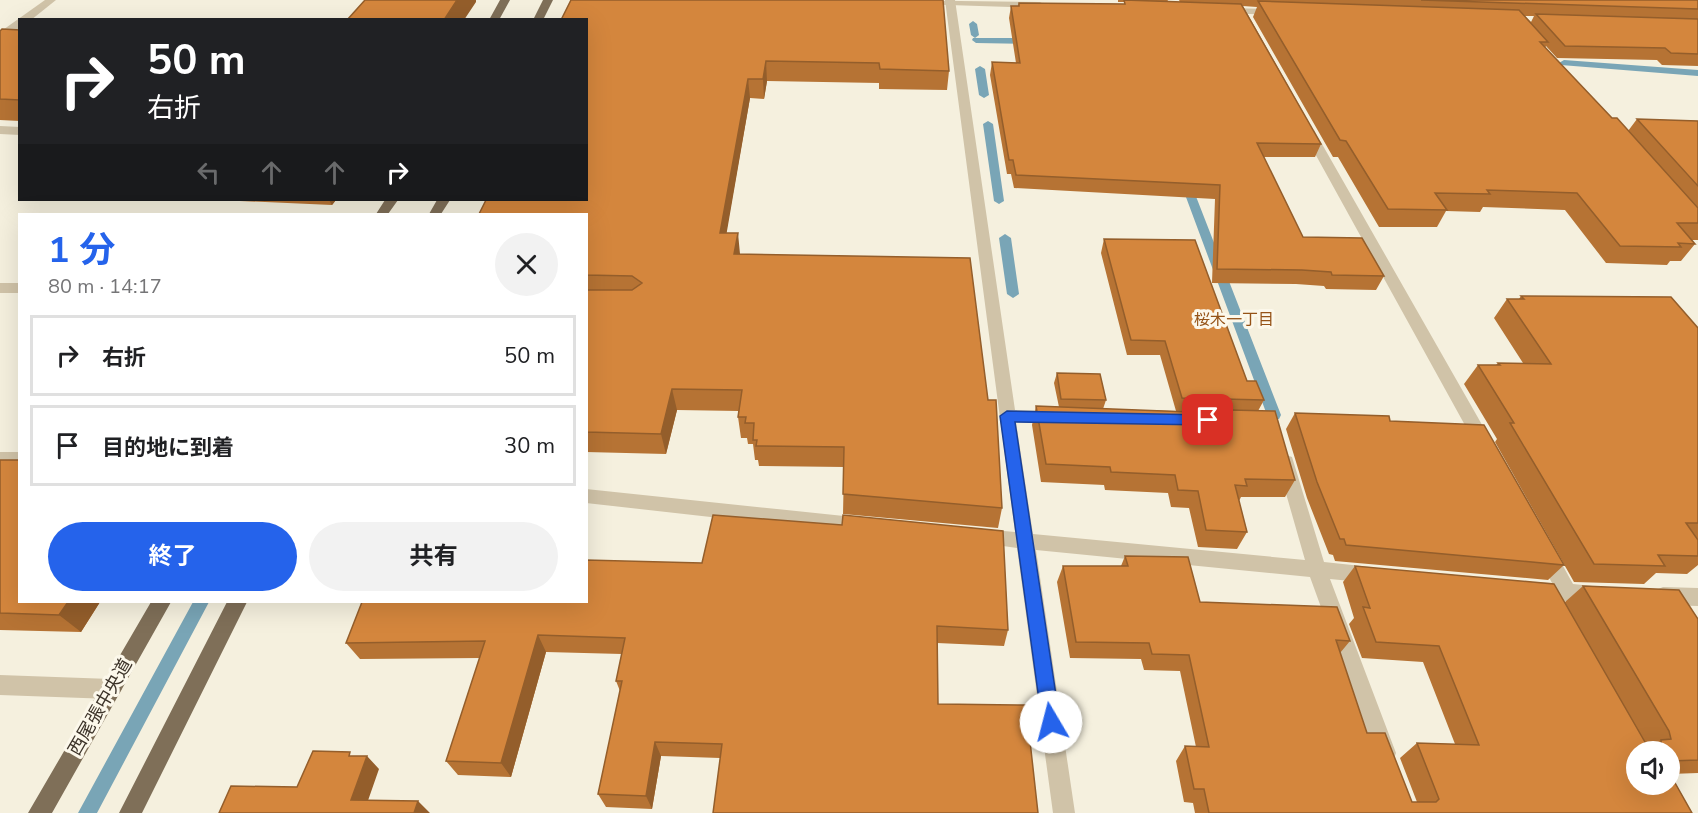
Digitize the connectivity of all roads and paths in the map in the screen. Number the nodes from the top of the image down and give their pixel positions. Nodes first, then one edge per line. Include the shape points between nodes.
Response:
1 (51, 0) edge
2 (505, 0) edge
3 (548, 0) edge
4 (887, 0) edge
5 (950, 1) edge
6 (1049, 5) edge
7 (1209, 10) edge
8 (1242, 11) junction
9 (1290, 13) edge
10 (27, 18) edge
11 (495, 18) edge
12 (539, 18) edge
13 (18, 24) edge
14 (1253, 30) edge
15 (0, 37) edge
16 (1302, 119) edge
17 (0, 130) edge
18 (18, 130) edge
19 (0, 288) edge
20 (18, 288) edge
21 (1007, 416) junction
22 (1077, 418) edge
23 (1281, 444) edge
24 (1490, 453) edge
25 (0, 459) edge
26 (18, 459) edge
27 (588, 496) edge
28 (886, 528) edge
29 (967, 536) edge
30 (1024, 541) junction
31 (1539, 543) edge
32 (1317, 570) junction
33 (1385, 576) edge
34 (1521, 589) edge
35 (1544, 591) junction
36 (1567, 592) junction
37 (1615, 594) edge
38 (1639, 595) edge
39 (1698, 597) edge
40 (160, 603) edge
41 (236, 603) edge
42 (1556, 611) edge
43 (0, 685) edge
44 (111, 689) junction
45 (1391, 769) edge
46 (39, 813) edge
47 (130, 813) edge
48 (1065, 813) edge

1 - 10 street
2 - 11 main road
3 - 12 main road
4 - 5 street
5 - 6 street
5 - 21 street
7 - 8 street
8 - 9 street
8 - 14 street
13 - 15 street
16 - 24 street
17 - 18 street
19 - 20 street
21 - 22 street
21 - 30 street
23 - 32 street
25 - 26 street
27 - 28 street
29 - 30 street
30 - 32 street
30 - 48 street
31 - 36 street
32 - 33 street
32 - 45 street
34 - 35 street
35 - 36 street
35 - 42 street
36 - 37 street
38 - 39 street
40 - 44 main road, 西尾張中央道
41 - 47 main road
43 - 44 street
44 - 46 main road, 西尾張中央道

